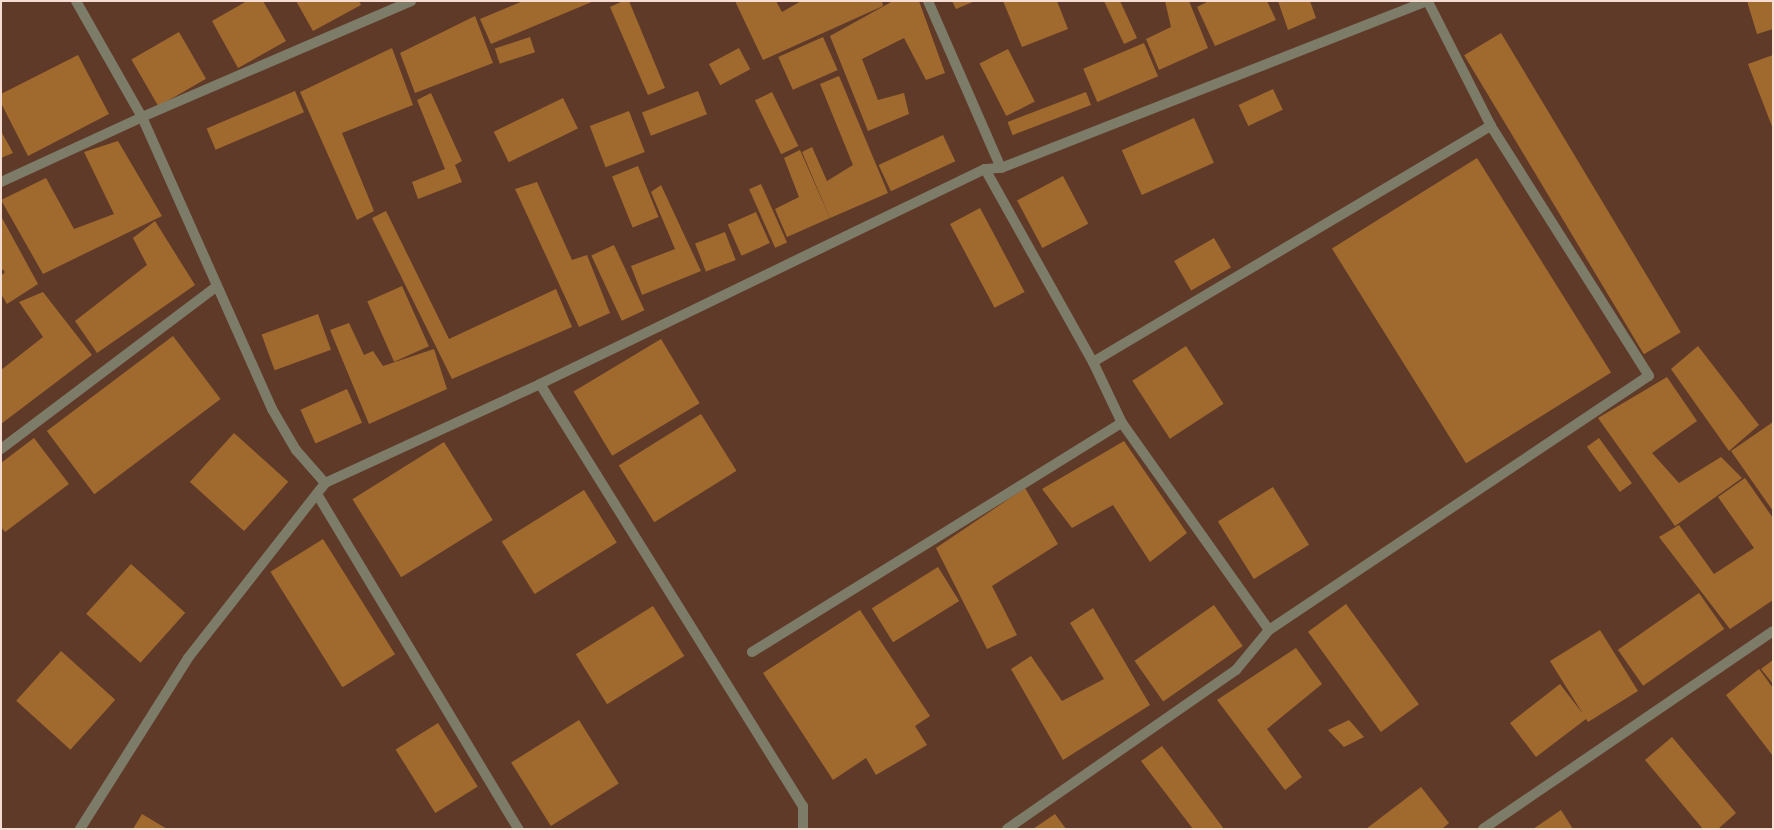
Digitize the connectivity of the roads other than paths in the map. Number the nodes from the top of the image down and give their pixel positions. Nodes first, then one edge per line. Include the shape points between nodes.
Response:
1 (76, 1) edge
2 (411, 1) edge
3 (928, 1) edge
4 (1428, 1) edge
5 (142, 117) junction
6 (1491, 126) junction
7 (1001, 168) junction
8 (985, 169) junction
9 (1, 182) edge
10 (216, 287) junction
11 (1093, 362) junction
12 (540, 384) junction
13 (1122, 423) junction
14 (1, 449) edge
15 (325, 483) junction
16 (317, 494) junction
17 (1269, 630) junction
18 (1773, 631) edge
19 (752, 652) dead end
20 (80, 829) edge
21 (518, 829) edge
22 (804, 829) edge
23 (1007, 829) edge
24 (1483, 829) edge

1 - 5 street
2 - 5 street
3 - 7 street
4 - 6 street
4 - 7 street
5 - 9 street
5 - 10 street
6 - 11 street
6 - 17 street via 1649,376
7 - 8 street
8 - 11 street
8 - 12 street
10 - 14 street
10 - 15 street via 272,409 296,450
11 - 13 street
12 - 15 street
12 - 22 street via 803,806
13 - 17 street
13 - 19 street
15 - 16 street
16 - 20 street via 188,658
16 - 21 street
17 - 23 street via 1236,670
18 - 24 street

